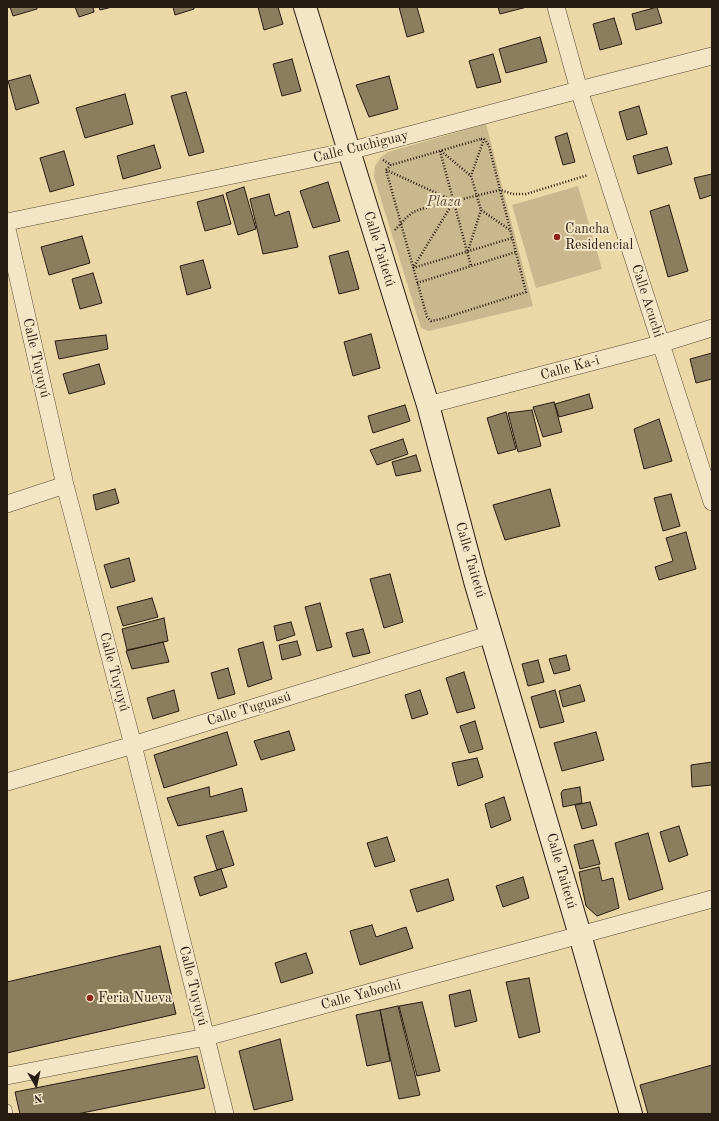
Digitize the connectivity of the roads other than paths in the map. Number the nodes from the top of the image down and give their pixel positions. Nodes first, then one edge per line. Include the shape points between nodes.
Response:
1 (305, 7) edge
2 (556, 7) edge
3 (712, 56) edge
4 (579, 90) junction
5 (349, 151) junction
6 (7, 222) edge
7 (7, 229) edge
8 (712, 328) edge
9 (660, 344) junction
10 (428, 405) junction
11 (65, 484) junction
12 (712, 502) edge
13 (7, 504) edge
14 (491, 634) junction
15 (133, 745) junction
16 (7, 782) edge
17 (712, 899) edge
18 (580, 935) junction
19 (206, 1037) junction
20 (7, 1076) edge
21 (7, 1109) edge
22 (8, 1114) edge
23 (226, 1114) edge
24 (631, 1114) edge

1 - 5 street, Calle Taitetú
2 - 4 street, Calle Acuchi
3 - 4 street, Calle Cuchiguay
4 - 5 street, Calle Cuchiguay
4 - 9 street, Calle Acuchi
5 - 6 street, Calle Cuchiguay
5 - 10 street, Calle Taitetú
7 - 11 street, Calle Tuyuyú
8 - 9 street, Calle Ka-i
9 - 10 street, Calle Ka-i
9 - 12 street, Calle Acuchi
10 - 14 street, Calle Taitetú
11 - 13 street
11 - 15 street, Calle Tuyuyú
14 - 15 street, Calle Tuguasú
14 - 18 street, Calle Taitetú
15 - 16 street, Calle Tuguasú
15 - 19 street, Calle Tuyuyú
17 - 18 street, Calle Yabochi
18 - 19 street, Calle Yabochi
18 - 24 street, Calle Taitetú
19 - 20 street, Calle Yabochi
19 - 23 street, Calle Tuyuyú
21 - 22 lane

